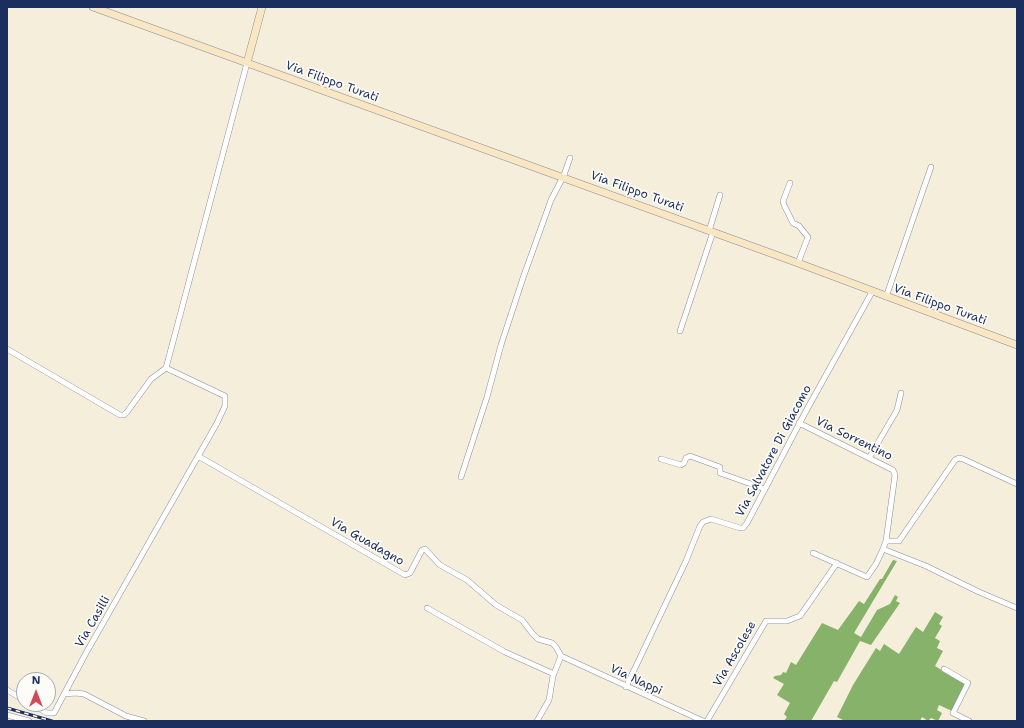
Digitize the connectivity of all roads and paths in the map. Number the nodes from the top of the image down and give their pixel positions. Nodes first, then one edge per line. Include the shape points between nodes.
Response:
1 (93, 7) edge
2 (262, 7) edge
3 (248, 63) junction
4 (570, 158) dead end
5 (930, 167) dead end
6 (563, 177) junction
7 (790, 183) dead end
8 (720, 195) dead end
9 (711, 232) junction
10 (798, 263) junction
11 (872, 292) junction
12 (886, 297) junction
13 (680, 331) dead end
14 (1017, 345) edge
15 (7, 349) edge
16 (166, 368) junction
17 (901, 393) dead end
18 (799, 423) junction
19 (198, 456) junction
20 (869, 458) junction
21 (661, 459) dead end
22 (461, 477) dead end
23 (1017, 484) edge
24 (765, 489) junction
25 (886, 541) junction
26 (883, 549) junction
27 (813, 553) dead end
28 (837, 563) junction
29 (427, 608) dead end
30 (1017, 608) edge
31 (561, 656) junction
32 (944, 669) dead end
33 (554, 674) junction
34 (626, 687) junction
35 (7, 690) edge
36 (64, 694) junction
37 (16, 695) edge
38 (56, 708) edge
39 (7, 715) edge
40 (29, 721) edge
41 (144, 721) edge
42 (538, 721) edge
43 (703, 721) edge
44 (707, 721) edge
45 (969, 721) edge

1 - 3 street, Via Filippo Turati
2 - 3 street
3 - 6 street, Via Filippo Turati
3 - 16 street
4 - 6 street
5 - 12 street
6 - 9 street, Via Filippo Turati
6 - 22 street via 551,200 523,278
7 - 10 street via 784,204 793,223 808,237
8 - 9 street
9 - 10 street, Via Filippo Turati
9 - 13 street
10 - 11 street, Via Filippo Turati
11 - 12 street, Via Filippo Turati
11 - 18 street, Via Salvatore Di Giacomo
12 - 14 street, Via Filippo Turati
15 - 16 street via 120,415 127,412 151,379
16 - 19 street, Via Casilli via 225,396 225,406 217,424
17 - 20 street via 897,410
18 - 20 street, Via Sorrentino
18 - 24 street, Via Salvatore Di Giacomo
19 - 31 street, Via Guadagno via 405,575 410,573 422,550 425,549 440,564 467,580 496,604 522,620 538,639 556,646
19 - 36 street, Via Casilli
20 - 25 street, Via Sorrentino via 894,472
21 - 24 street via 681,465 690,456 720,467 720,473
23 - 25 street via 959,458 955,460 899,541
24 - 34 street, Via Salvatore Di Giacomo via 743,528 710,519 700,526
25 - 26 street, Via Sorrentino
26 - 28 street, Via Sorrentino via 867,577
26 - 30 street
27 - 28 street, Via Sorrentino
28 - 44 street, Via Ascolese via 800,616 787,621 766,621
29 - 33 street via 505,652
31 - 33 street
31 - 34 street, Via Nappi
32 - 45 street via 968,683 953,713
33 - 42 street via 549,700
34 - 43 street, Via Nappi
35 - 37 street
36 - 38 street, Via Casilli
36 - 41 street via 84,694 115,711
39 - 40 street

